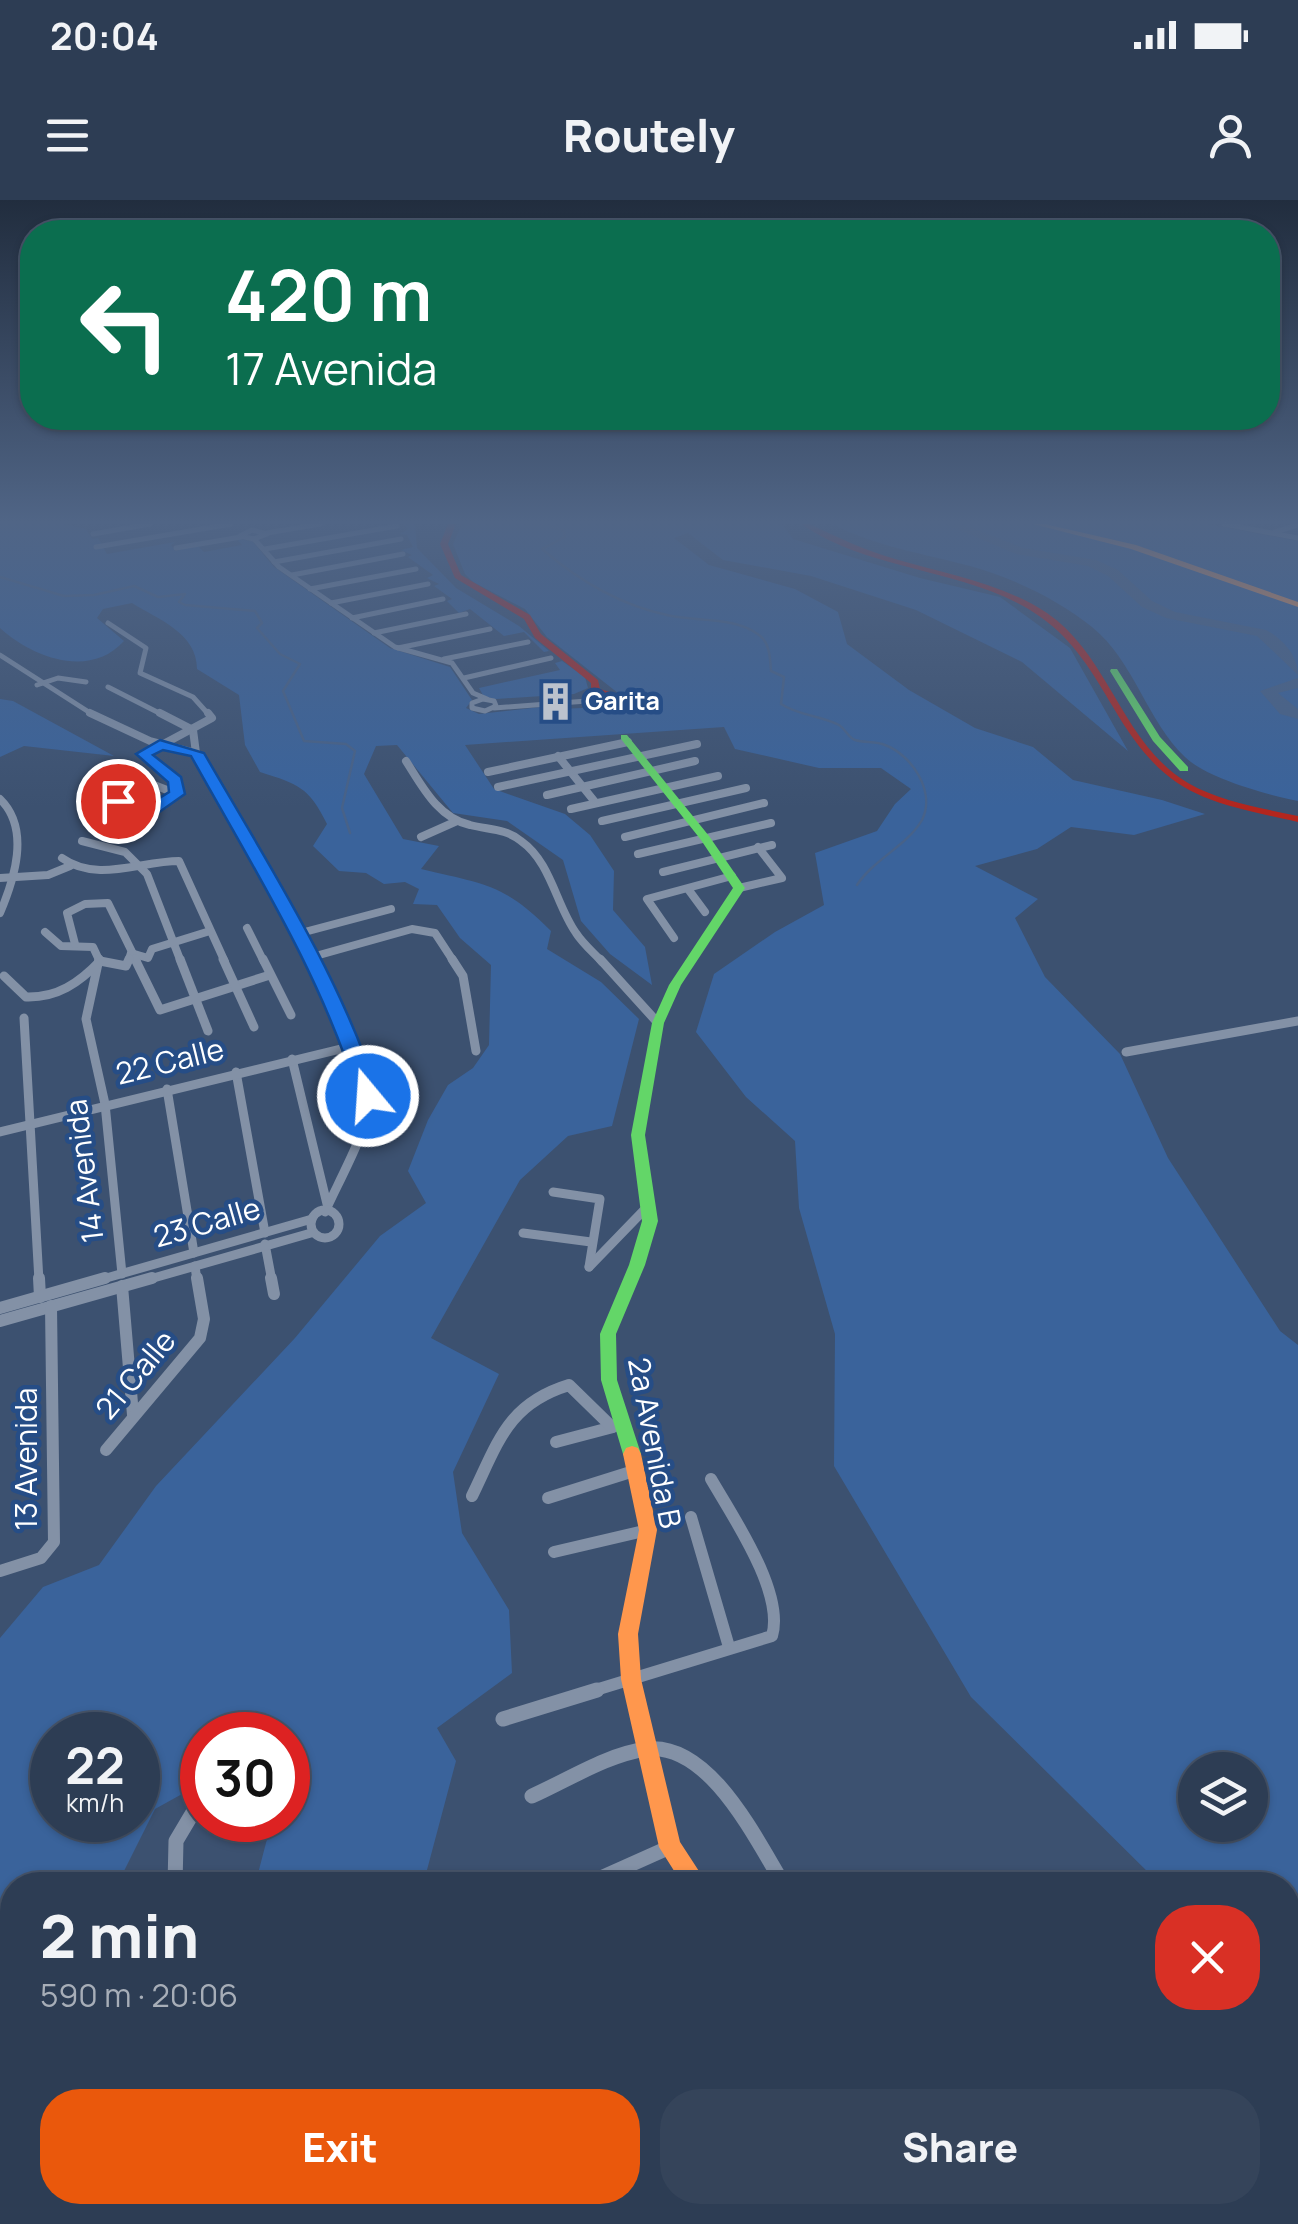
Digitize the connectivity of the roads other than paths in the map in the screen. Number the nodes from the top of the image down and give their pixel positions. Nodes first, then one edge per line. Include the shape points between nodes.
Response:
1 (352, 618) edge
2 (444, 618) edge
3 (527, 618) edge
4 (1048, 618) edge
5 (1060, 618) edge
6 (108, 622) dead end
7 (490, 629) dead end
8 (374, 633) junction
9 (528, 642) dead end
10 (397, 648) junction
11 (0, 655) edge
12 (551, 658) dead end
13 (443, 660) junction
14 (464, 678) junction
15 (86, 682) dead end
16 (37, 684) junction
17 (108, 687) dead end
18 (473, 693) junction
19 (594, 695) junction
20 (564, 700) junction
21 (492, 703) junction
22 (193, 730) junction
23 (626, 740) joint
24 (697, 744) dead end
25 (160, 745) junction
26 (196, 753) junction
27 (558, 756) junction
28 (640, 756) junction
29 (406, 761) dead end
30 (695, 761) dead end
31 (163, 768) junction
32 (116, 770) dead end
33 (651, 770) junction
34 (488, 772) dead end
35 (567, 772) junction
36 (718, 776) dead end
37 (144, 778) junction
38 (498, 786) dead end
39 (580, 787) junction
40 (664, 787) junction
41 (746, 788) dead end
42 (177, 794) junction
43 (546, 795) dead end
44 (88, 796) dead end
45 (0, 799) edge
46 (595, 802) junction
47 (674, 803) junction
48 (764, 804) dead end
49 (572, 809) dead end
50 (1298, 809) edge
51 (1298, 819) edge
52 (457, 821) junction
53 (689, 821) junction
54 (602, 822) dead end
55 (771, 823) dead end
56 (625, 836) dead end
57 (422, 837) dead end
58 (704, 838) junction
59 (82, 841) dead end
60 (772, 844) dead end
61 (758, 848) junction
62 (638, 854) dead end
63 (717, 856) junction
64 (62, 858) dead end
65 (140, 865) junction
66 (70, 866) junction
67 (663, 872) dead end
68 (0, 878) edge
69 (16, 878) junction
70 (736, 882) junction
71 (688, 889) junction
72 (390, 909) dead end
73 (705, 912) dead end
74 (0, 913) edge
75 (247, 928) dead end
76 (210, 931) junction
77 (45, 932) dead end
78 (297, 934) junction
79 (674, 938) dead end
80 (174, 942) junction
81 (74, 944) junction
82 (131, 953) junction
83 (312, 957) junction
84 (100, 960) junction
85 (270, 975) junction
86 (4, 976) dead end
87 (236, 986) junction
88 (197, 998) junction
89 (290, 1015) dead end
90 (24, 1018) dead end
91 (1298, 1021) edge
92 (658, 1023) junction
93 (254, 1026) dead end
94 (208, 1032) dead end
95 (353, 1046) junction
96 (476, 1051) dead end
97 (1126, 1052) dead end
98 (292, 1059) junction
99 (236, 1072) junction
100 (167, 1089) junction
101 (105, 1104) junction
102 (30, 1124) junction
103 (0, 1132) edge
104 (553, 1192) dead end
105 (649, 1206) junction
106 (326, 1209) junction
107 (312, 1218) junction
108 (523, 1232) dead end
109 (312, 1233) junction
110 (265, 1239) junction
111 (591, 1242) junction
112 (194, 1259) junction
113 (122, 1280) junction
114 (274, 1294) dead end
115 (46, 1302) junction
116 (0, 1308) edge
117 (0, 1321) edge
118 (134, 1414) junction
119 (618, 1426) junction
120 (556, 1442) dead end
121 (106, 1450) dead end
122 (637, 1470) junction
123 (711, 1480) dead end
124 (472, 1496) dead end
125 (548, 1498) dead end
126 (691, 1518) dead end
127 (648, 1530) junction
128 (554, 1552) dead end
129 (0, 1571) edge
130 (729, 1647) junction
131 (631, 1678) junction
132 (503, 1719) dead end
133 (650, 1748) junction
134 (532, 1796) dead end
135 (180, 1833) edge
136 (670, 1847) junction
137 (176, 1872) edge
138 (614, 1872) edge
139 (688, 1872) edge
140 (776, 1872) edge

1 - 8 street
2 - 8 street
3 - 19 main road via 538,636 595,682
4 - 51 main road via 1087,652 1151,757 1170,774 1212,796
5 - 50 main road via 1099,650 1184,770 1221,789
6 - 22 street via 146,648 140,673 193,697 212,718
7 - 10 street
8 - 10 street
9 - 13 street
10 - 13 street
11 - 16 street
12 - 14 street
13 - 14 street
14 - 18 street
15 - 16 street via 58,678
16 - 25 street
17 - 22 street
18 - 21 street
18 - 21 street via 477,711
19 - 20 street
19 - 20 street
20 - 21 street
22 - 25 street
22 - 26 street
23 - 27 street
23 - 28 main road
24 - 28 street
25 - 26 street
25 - 31 street via 144,757
26 - 78 street
27 - 34 street
27 - 35 street
28 - 33 main road
28 - 35 street
29 - 52 street via 432,800
30 - 33 street
31 - 37 street
31 - 42 street via 180,786
32 - 37 street
33 - 39 street
33 - 40 main road
35 - 38 street
35 - 39 street
36 - 40 street
37 - 42 street
39 - 43 street
39 - 46 street
40 - 46 street
40 - 47 main road
41 - 47 street
42 - 44 street via 148,810
45 - 69 street via 15,818
46 - 49 street
47 - 53 main road
47 - 54 street
48 - 53 street
52 - 57 street
52 - 92 street via 497,828 532,852 575,932
53 - 56 street
53 - 58 main road
55 - 58 street
58 - 62 street
58 - 63 main road
59 - 65 street via 125,852
60 - 61 street
61 - 63 street
61 - 70 street via 782,878
63 - 67 street
63 - 70 main road
64 - 66 street
65 - 66 street
65 - 76 street via 178,861
65 - 80 street
66 - 69 street
68 - 69 street
69 - 74 street
70 - 71 street
70 - 92 main road, 2a Avenida B
71 - 73 street
71 - 79 street via 647,900
72 - 78 street
75 - 85 street
76 - 80 street
76 - 87 street
77 - 81 street via 61,946
78 - 83 street
80 - 82 street via 152,949 145,959
80 - 88 street
81 - 82 street via 67,913 100,902 112,908
81 - 84 street via 94,947
82 - 84 street via 126,966
82 - 88 street via 157,1008
83 - 95 street
83 - 96 street via 412,929 435,933 463,976
84 - 86 street via 70,988 43,998 26,997
84 - 101 street, 14 Avenida via 86,1019
85 - 87 street
85 - 89 street
87 - 88 street
87 - 93 street
88 - 94 street
90 - 102 street, 13 Avenida
91 - 97 street
92 - 105 main road, 2a Avenida B via 638,1135
95 - 98 street, 22 Calle
95 - 106 street via 368,1111
98 - 99 street, 22 Calle
98 - 106 street
99 - 100 street, 22 Calle
99 - 110 street
100 - 101 street, 22 Calle
100 - 112 street
101 - 102 street, 22 Calle
101 - 113 street, 14 Avenida
102 - 103 street, 22 Calle
102 - 115 street, 13 Avenida
104 - 111 street via 600,1199
105 - 111 street via 589,1267
105 - 119 main road, 2a Avenida B via 646,1237 608,1334
106 - 107 street
106 - 109 street via 340,1216 340,1228 329,1236
107 - 109 street
107 - 110 street, 23 Calle
108 - 111 street
109 - 110 street, 23 Calle
110 - 112 street, 23 Calle
110 - 114 street
112 - 113 street, 23 Calle
112 - 118 street, 21 Calle via 200,1338
113 - 115 street, 23 Calle
113 - 118 street, 14 Avenida
115 - 116 street, 23 Calle
115 - 117 street, 23 Calle
115 - 129 street, 13 Avenida via 54,1542 41,1558
118 - 121 street, 21 Calle
119 - 120 street
119 - 122 main road, 2a Avenida B
119 - 124 street via 570,1384 534,1395 508,1424
122 - 125 street
122 - 127 main road, 2a Avenida B
123 - 130 street via 750,1547 778,1619 772,1636
126 - 130 street
127 - 128 street
127 - 131 main road, 2a Avenida B via 628,1634
130 - 131 street
131 - 132 street
131 - 133 main road, 2a Avenida B
133 - 134 street
133 - 136 main road, 2a Avenida B
133 - 140 street via 698,1762
135 - 137 street
136 - 138 street
136 - 139 main road

